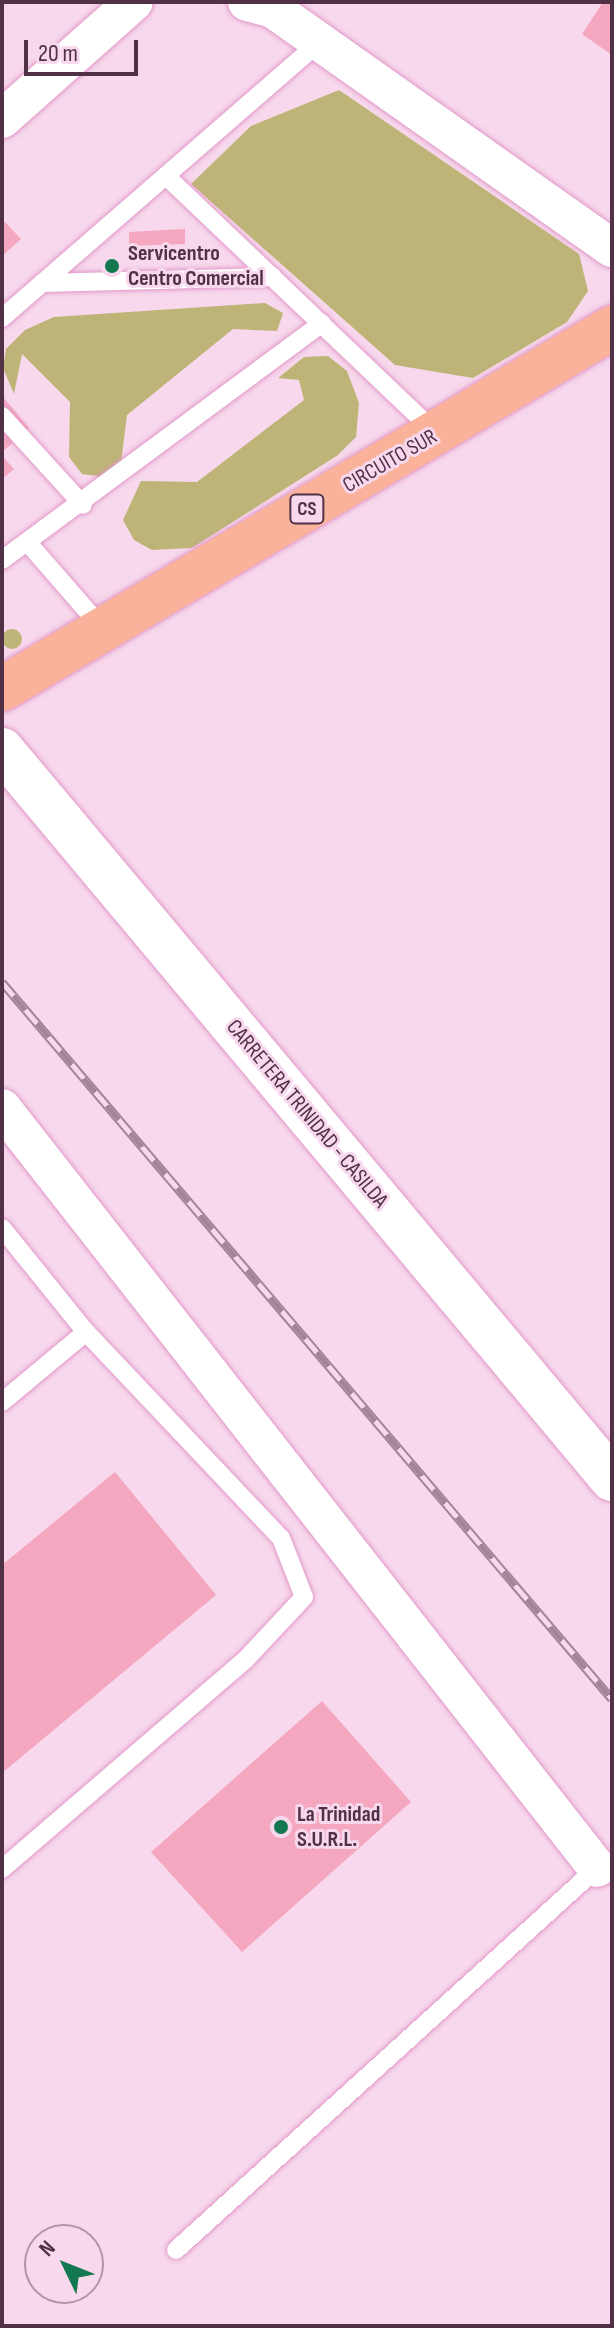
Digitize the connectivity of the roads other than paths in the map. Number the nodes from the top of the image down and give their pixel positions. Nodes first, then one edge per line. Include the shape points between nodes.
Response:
1 (134, 2) edge
2 (247, 2) edge
3 (319, 42) junction
4 (2, 119) edge
5 (166, 176) junction
6 (612, 248) edge
7 (273, 277) junction
8 (42, 283) junction
9 (2, 318) edge
10 (322, 323) junction
11 (612, 328) edge
12 (2, 416) edge
13 (437, 433) junction
14 (83, 505) junction
15 (29, 544) junction
16 (2, 560) edge
17 (102, 628) junction
18 (2, 689) edge
19 (2, 750) edge
20 (2, 1108) edge
21 (2, 1228) edge
22 (86, 1332) junction
23 (2, 1402) edge
24 (612, 1479) edge
25 (597, 1868) joint
26 (2, 1869) edge
27 (176, 2250) dead end

1 - 4 street
2 - 3 street via 273,9
3 - 5 lane
3 - 6 street
5 - 7 lane
5 - 8 lane
7 - 8 lane
7 - 10 lane
8 - 9 lane
10 - 13 lane
10 - 14 lane
11 - 13 main road, CIRCUITO SUR / CS
12 - 14 lane
13 - 17 main road, CIRCUITO SUR / CS
14 - 15 lane
15 - 16 lane
15 - 17 lane
17 - 18 main road, CIRCUITO SUR / CS
19 - 24 main road, CARRETERA TRINIDAD - CASILDA
20 - 25 street
21 - 22 lane
22 - 23 lane
22 - 26 lane via 281,1538 304,1597 245,1660
25 - 27 lane

